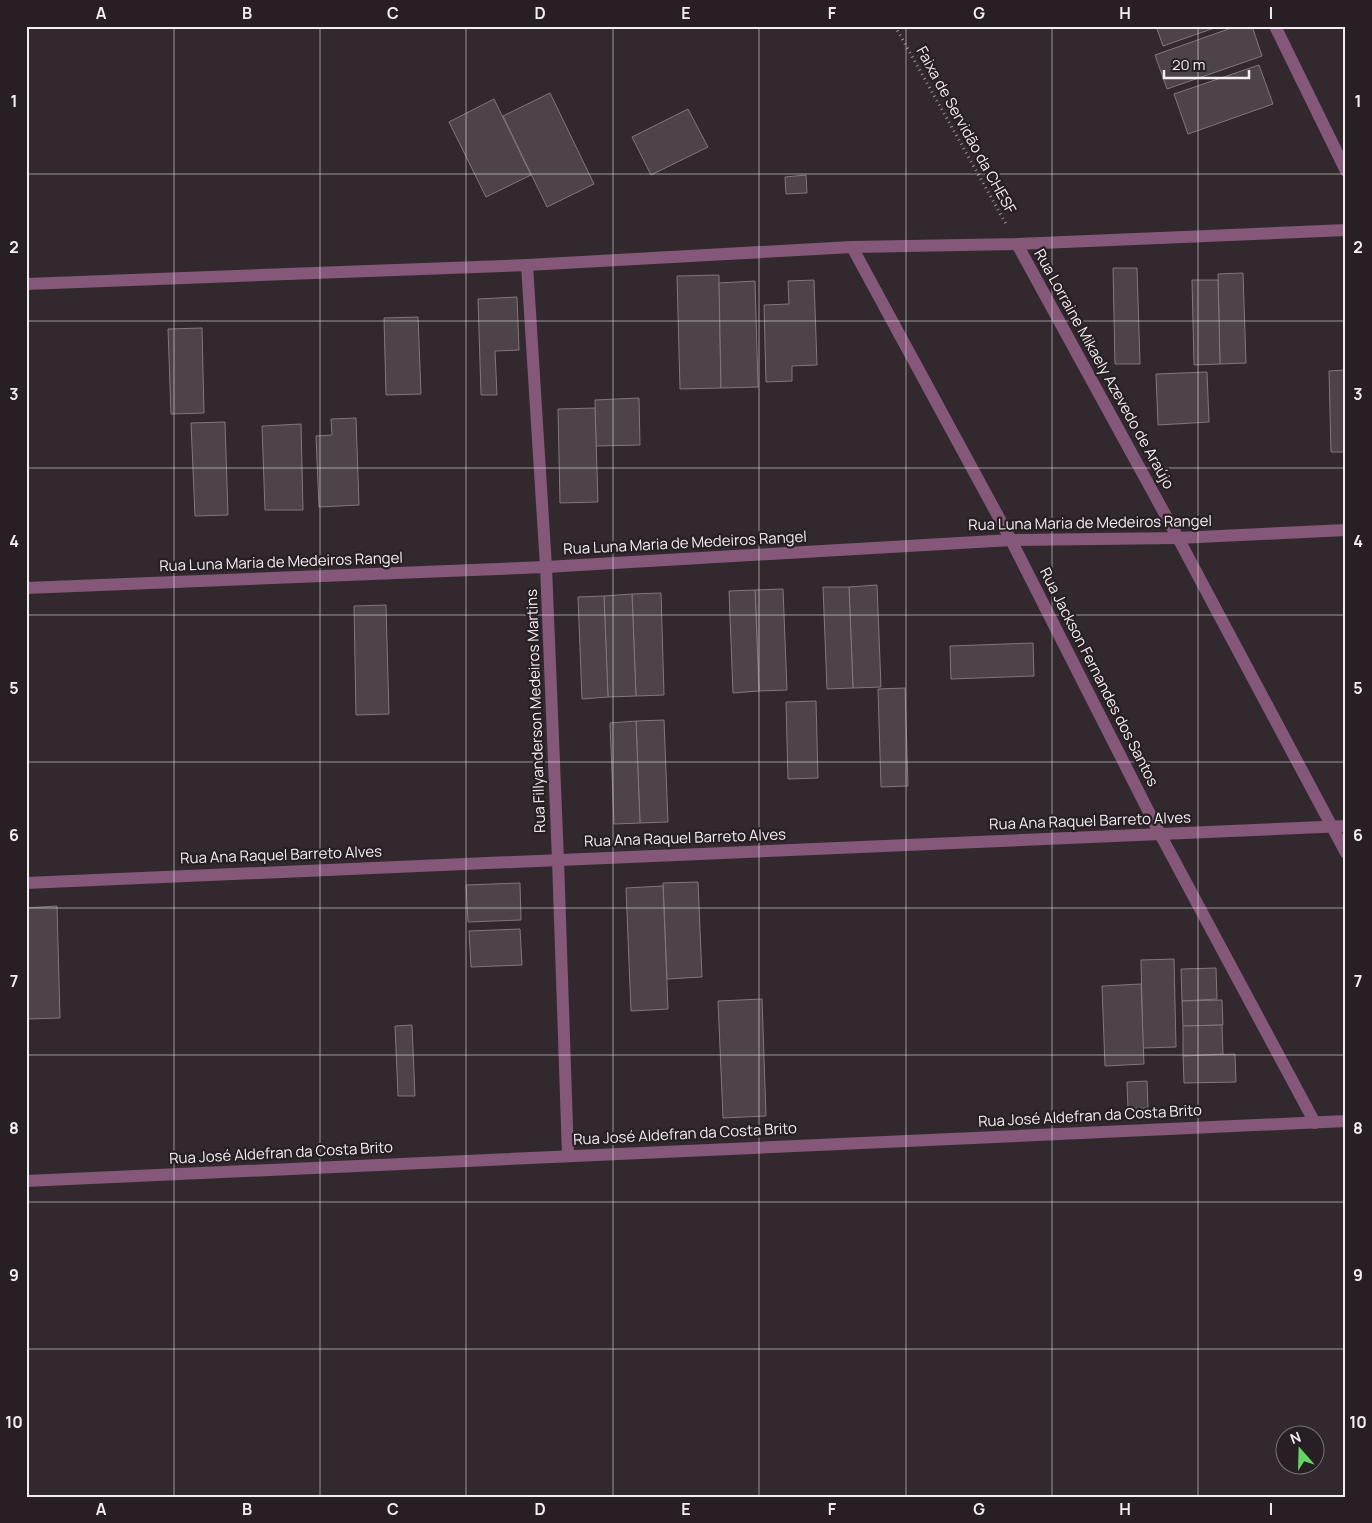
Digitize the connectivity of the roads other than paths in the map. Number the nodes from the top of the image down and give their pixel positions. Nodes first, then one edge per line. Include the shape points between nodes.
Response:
1 (1275, 26) edge
2 (1346, 171) edge
3 (1346, 230) edge
4 (1017, 244) junction
5 (852, 247) junction
6 (527, 265) junction
7 (26, 284) edge
8 (1346, 530) edge
9 (1178, 538) junction
10 (1011, 540) junction
11 (546, 567) junction
12 (26, 588) edge
13 (1346, 826) edge
14 (1332, 827) junction
15 (1160, 834) junction
16 (1346, 853) edge
17 (558, 860) junction
18 (26, 883) edge
19 (1346, 1121) edge
20 (1315, 1122) junction
21 (568, 1156) junction
22 (26, 1181) edge

1 - 2 street
3 - 4 street
4 - 5 street
4 - 9 street, Rua Lorraine Mikaely Azevedo de Araújo
5 - 6 street
5 - 10 street, Rua Jackson Fernandes dos Santos
6 - 7 street
6 - 11 street, Rua Fillyanderson Medeiros Martins
8 - 9 street, Rua Luna Maria de Medeiros Rangel
9 - 10 street, Rua Luna Maria de Medeiros Rangel
9 - 14 street, Rua Lorraine Mikaely Azevedo de Araújo
10 - 11 street, Rua Luna Maria de Medeiros Rangel
10 - 15 street, Rua Jackson Fernandes dos Santos
11 - 12 street, Rua Luna Maria de Medeiros Rangel
11 - 17 street, Rua Fillyanderson Medeiros Martins
13 - 14 street, Rua Ana Raquel Barreto Alves
14 - 15 street, Rua Ana Raquel Barreto Alves
14 - 16 street, Rua Lorraine Mikaely Azevedo de Araújo
15 - 17 street, Rua Ana Raquel Barreto Alves
15 - 20 street, Rua Jackson Fernandes dos Santos
17 - 18 street, Rua Ana Raquel Barreto Alves
17 - 21 street, Rua Fillyanderson Medeiros Martins
19 - 20 street, Rua José Aldefran da Costa Brito
20 - 21 street, Rua José Aldefran da Costa Brito
21 - 22 street, Rua José Aldefran da Costa Brito

